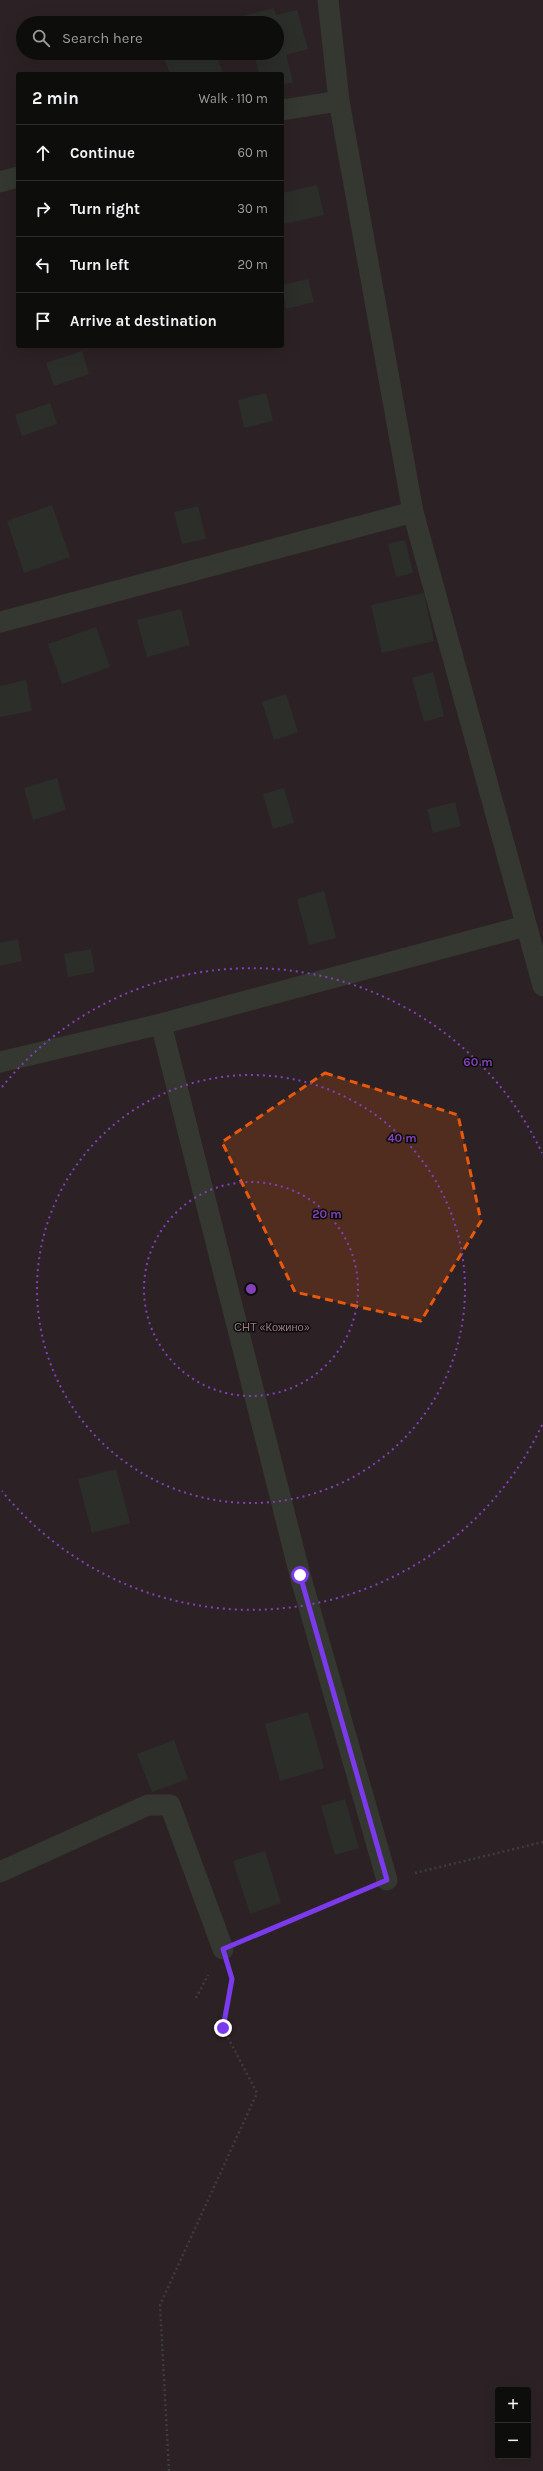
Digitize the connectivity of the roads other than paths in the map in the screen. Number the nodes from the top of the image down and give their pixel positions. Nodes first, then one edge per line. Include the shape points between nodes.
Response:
1 (328, 0) edge
2 (339, 101) junction
3 (284, 110) edge
4 (16, 178) edge
5 (0, 182) edge
6 (413, 512) junction
7 (0, 622) edge
8 (525, 926) junction
9 (543, 986) edge
10 (161, 1024) junction
11 (0, 1062) edge
12 (0, 1872) edge
13 (387, 1880) road end
14 (223, 1949) road end

1 - 2 lane
2 - 3 lane
2 - 6 lane
4 - 5 lane
6 - 7 lane
6 - 8 lane
8 - 9 lane
8 - 10 lane
10 - 11 lane
10 - 13 lane via 300,1575
12 - 14 lane via 148,1805 170,1805

